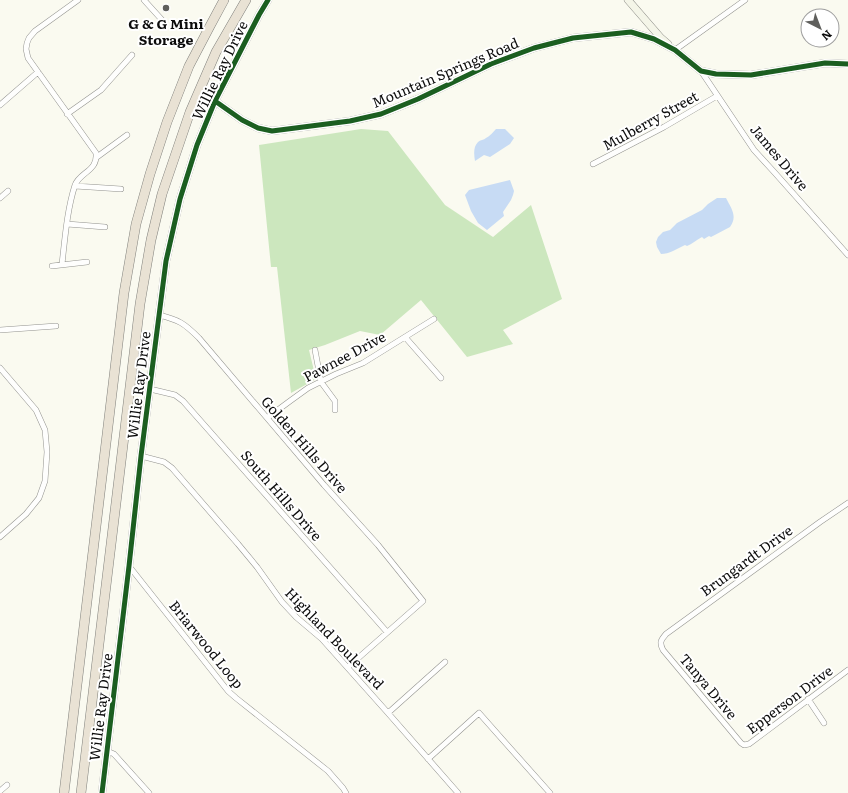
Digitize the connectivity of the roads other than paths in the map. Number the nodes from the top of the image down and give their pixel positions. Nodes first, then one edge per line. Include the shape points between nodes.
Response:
1 (78, 0) edge
2 (144, 0) edge
3 (224, 0) edge
4 (246, 0) edge
5 (268, 0) edge
6 (628, 0) edge
7 (745, 0) edge
8 (163, 21) dead end
9 (674, 50) junction
10 (132, 55) dead end
11 (848, 64) edge
12 (701, 70) junction
13 (38, 72) junction
14 (717, 96) junction
15 (215, 101) junction
16 (0, 105) edge
17 (67, 114) junction
18 (127, 135) dead end
19 (97, 157) junction
20 (593, 164) dead end
21 (75, 186) junction
22 (121, 189) dead end
23 (8, 191) dead end
24 (0, 198) edge
25 (67, 224) junction
26 (105, 227) dead end
27 (848, 255) edge
28 (87, 262) dead end
29 (62, 264) junction
30 (52, 266) dead end
31 (159, 315) junction
32 (434, 319) dead end
33 (56, 326) dead end
34 (0, 330) edge
35 (405, 337) junction
36 (315, 350) dead end
37 (0, 368) edge
38 (441, 378) dead end
39 (321, 382) junction
40 (150, 389) junction
41 (335, 410) dead end
42 (267, 418) junction
43 (141, 456) junction
44 (848, 503) edge
45 (0, 537) edge
46 (129, 566) junction
47 (387, 632) junction
48 (661, 640) joint
49 (445, 662) dead end
50 (348, 667) junction
51 (848, 670) edge
52 (808, 700) junction
53 (388, 713) junction
54 (824, 723) dead end
55 (744, 745) joint
56 (106, 751) junction
57 (428, 759) junction
58 (7, 785) dead end
59 (0, 791) edge
60 (64, 793) edge
61 (81, 793) edge
62 (102, 793) edge
63 (149, 793) edge
64 (346, 793) edge
65 (458, 793) edge
66 (550, 793) edge

1 - 13 street via 29,38 26,49 28,58
2 - 8 street
3 - 60 highway via 189,66 167,122 136,224 124,293
4 - 61 highway via 216,52 190,112 162,194 151,240 140,304
5 - 15 street, Willie Ray Drive
6 - 9 street
7 - 9 street
9 - 12 street, Mountain Springs Road
9 - 15 street, Mountain Springs Road via 654,39 631,32 573,38 534,48 491,64 380,114 350,121 272,131 258,128 242,120
10 - 17 street via 100,90
11 - 12 street, Mountain Springs Road via 825,63 751,74 716,74
12 - 14 street, James Drive
13 - 16 street
13 - 17 street
14 - 20 street, Mulberry Street
14 - 27 street, James Drive via 754,150
15 - 31 street, Willie Ray Drive via 197,145 180,199 166,261
17 - 19 street via 94,149
18 - 19 street
19 - 21 street via 94,165
21 - 22 street
21 - 25 street
23 - 24 street
25 - 26 street
25 - 29 street
28 - 29 street
29 - 30 street
31 - 40 street, Willie Ray Drive
31 - 42 street, Golden Hills Drive via 174,318 186,325
32 - 35 street, Pawnee Drive
33 - 34 street
35 - 38 street
35 - 39 street, Pawnee Drive via 363,363
36 - 39 street
37 - 45 street via 36,410 45,430 47,452 45,481 39,498 26,514
39 - 41 street via 335,401
39 - 42 street, Pawnee Drive via 290,400
40 - 43 street, Willie Ray Drive
40 - 47 street, South Hills Drive via 175,395 183,401
42 - 47 street, Golden Hills Drive via 424,601
43 - 46 street, Willie Ray Drive
43 - 50 street, Highland Boulevard via 164,462 172,468 238,544 282,602
44 - 48 street, Brungardt Drive via 674,627
46 - 56 street, Willie Ray Drive
46 - 64 street, Briarwood Loop via 228,691 328,771
47 - 50 street
48 - 55 street, Tanya Drive via 663,650
49 - 53 street
50 - 53 street, Highland Boulevard
51 - 52 street, Epperson Drive
52 - 54 street
52 - 55 street, Epperson Drive via 749,744
53 - 57 street, Highland Boulevard
56 - 62 street, Willie Ray Drive
56 - 63 street via 114,754
57 - 65 street, Highland Boulevard
57 - 66 street via 478,713
58 - 59 street

